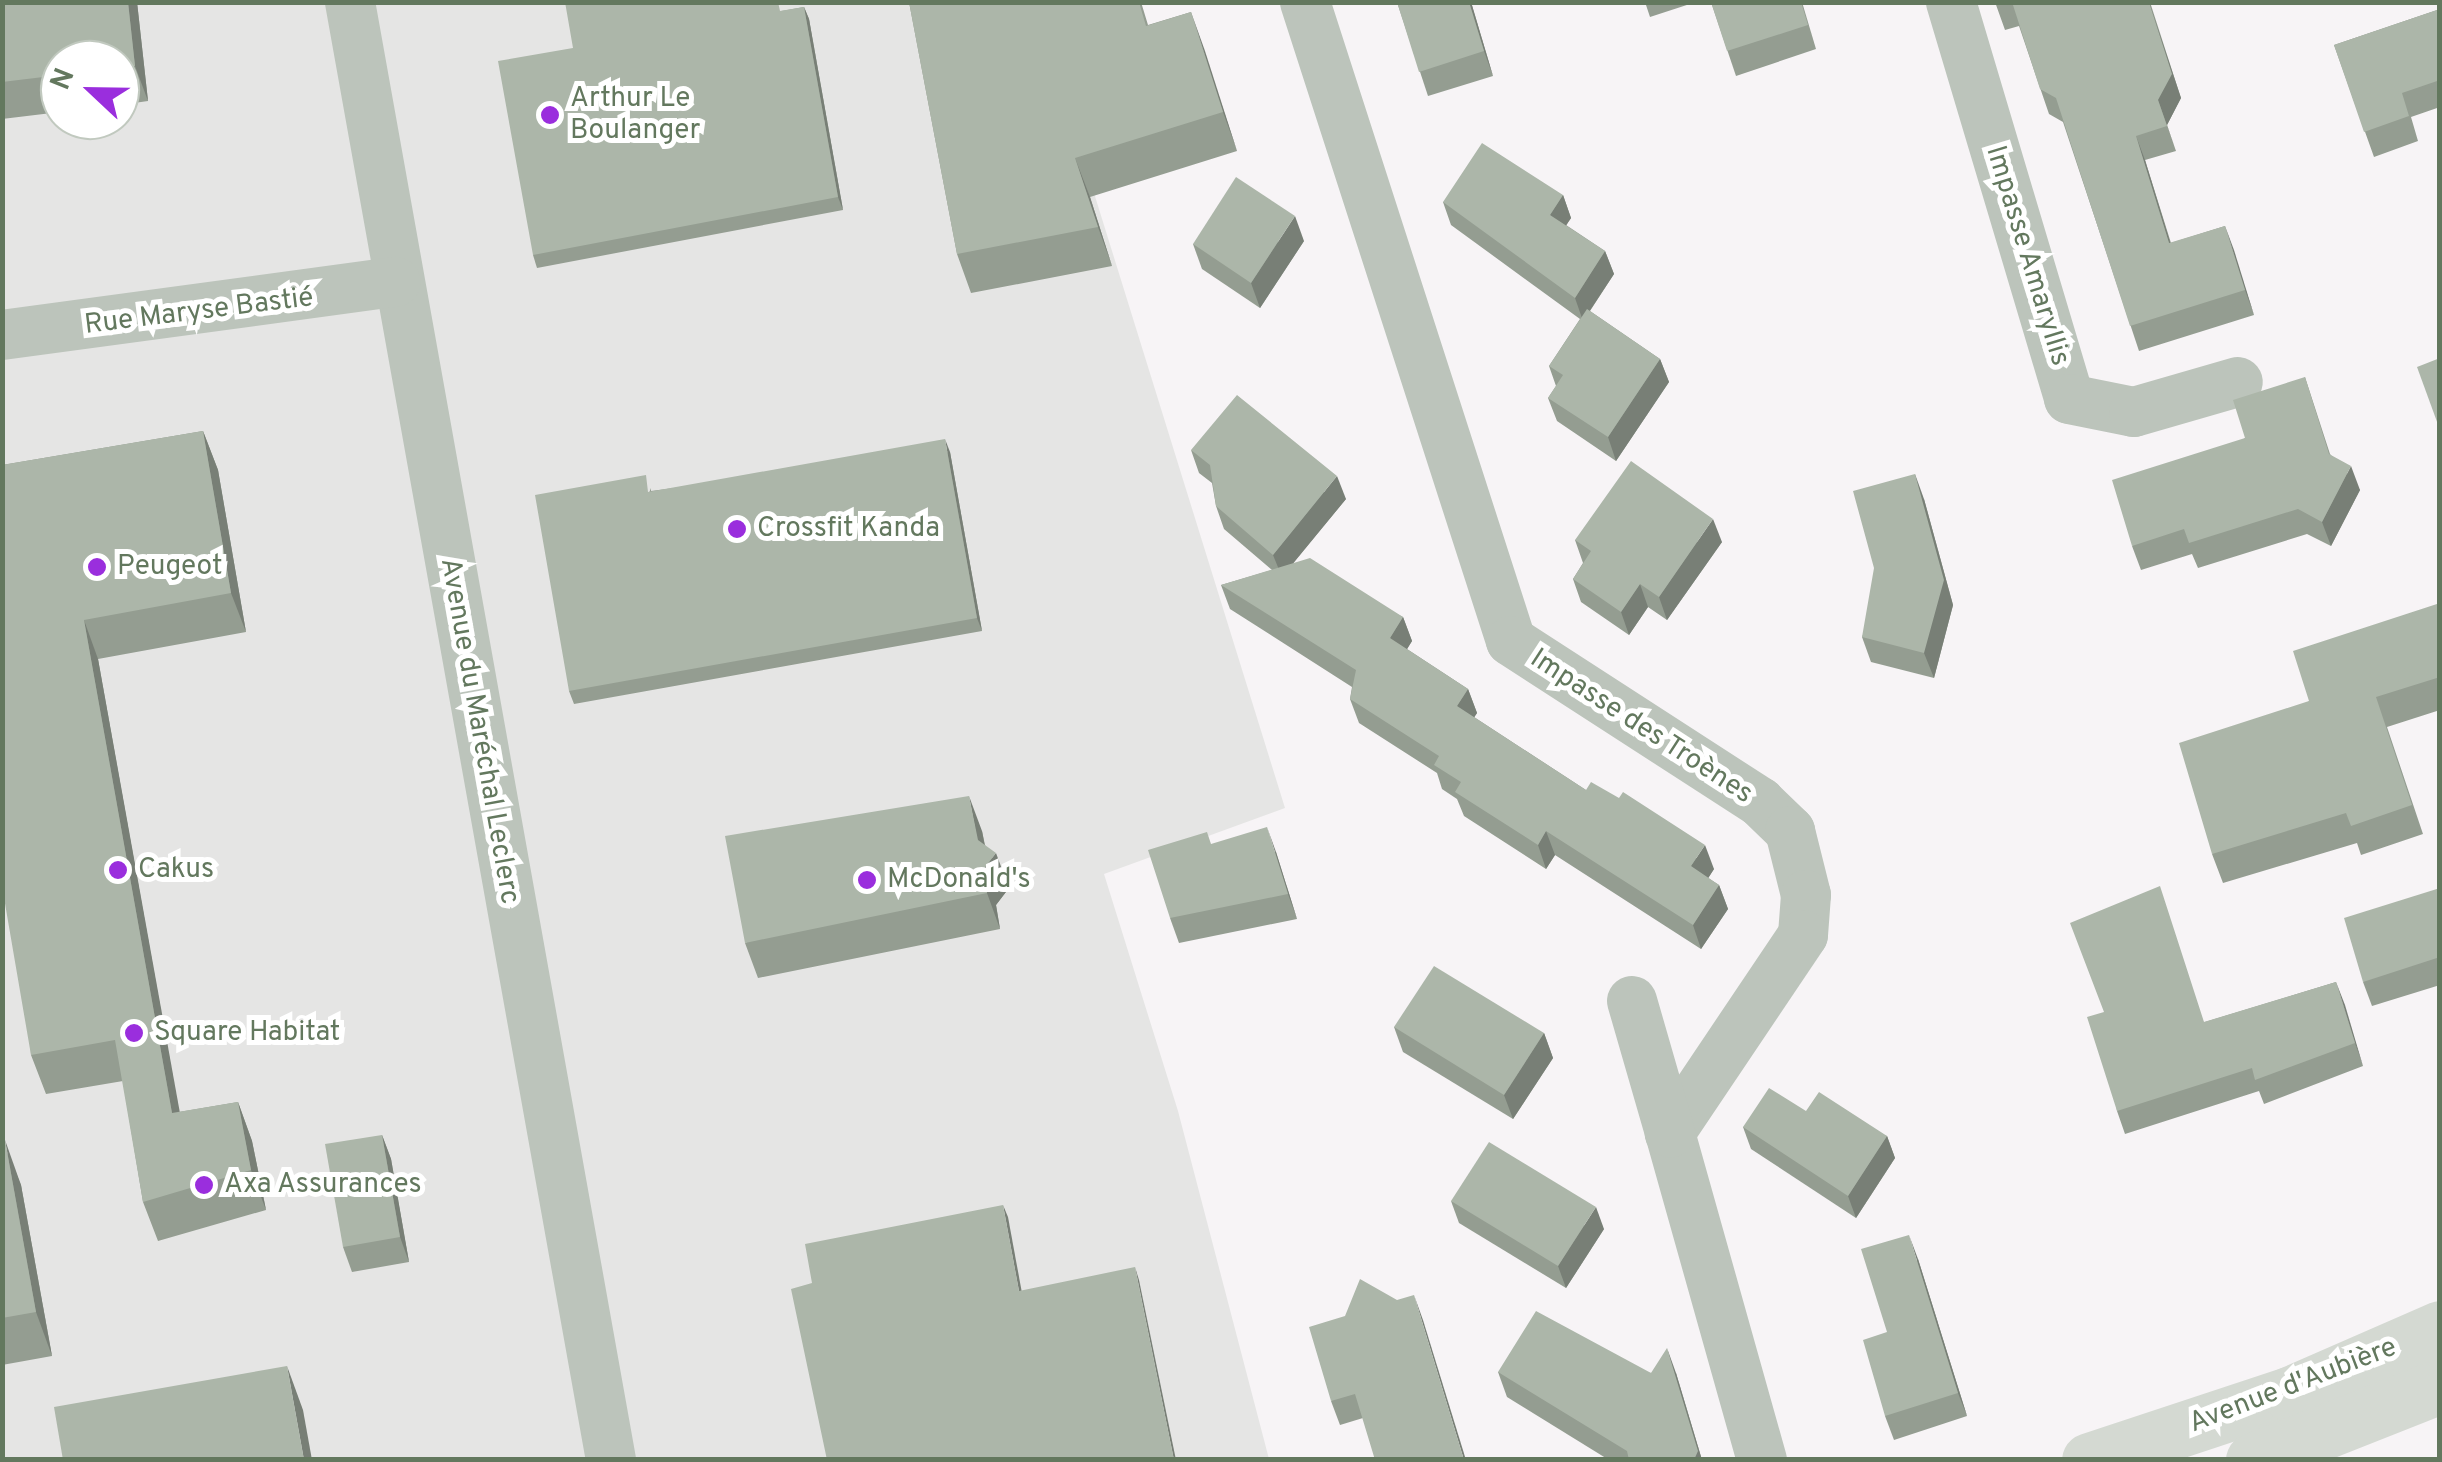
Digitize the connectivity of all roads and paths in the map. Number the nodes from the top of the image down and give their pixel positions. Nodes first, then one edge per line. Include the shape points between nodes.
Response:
1 (350, 2) edge
2 (1306, 2) edge
3 (1951, 2) edge
4 (395, 282) junction
5 (2, 335) edge
6 (2238, 382) dead end
7 (1632, 1000) dead end
8 (1670, 1133) junction
9 (2440, 1328) edge
10 (2440, 1386) edge
11 (611, 1460) edge
12 (1762, 1460) edge
13 (2089, 1460) edge
14 (2253, 1460) edge

1 - 4 street, Avenue du Maréchal Leclerc
2 - 8 street, Impasse des Troènes via 1511,641 1760,802 1790,832 1806,895 1803,935
3 - 6 street, Impasse Amaryllis via 2069,399 2134,412
4 - 5 street, Rue Maryse Bastié
4 - 11 street, Avenue du Maréchal Leclerc
7 - 8 street
8 - 12 street
9 - 13 main road, Avenue d'Aubière via 2289,1394
10 - 14 main road, Avenue d'Aubière

